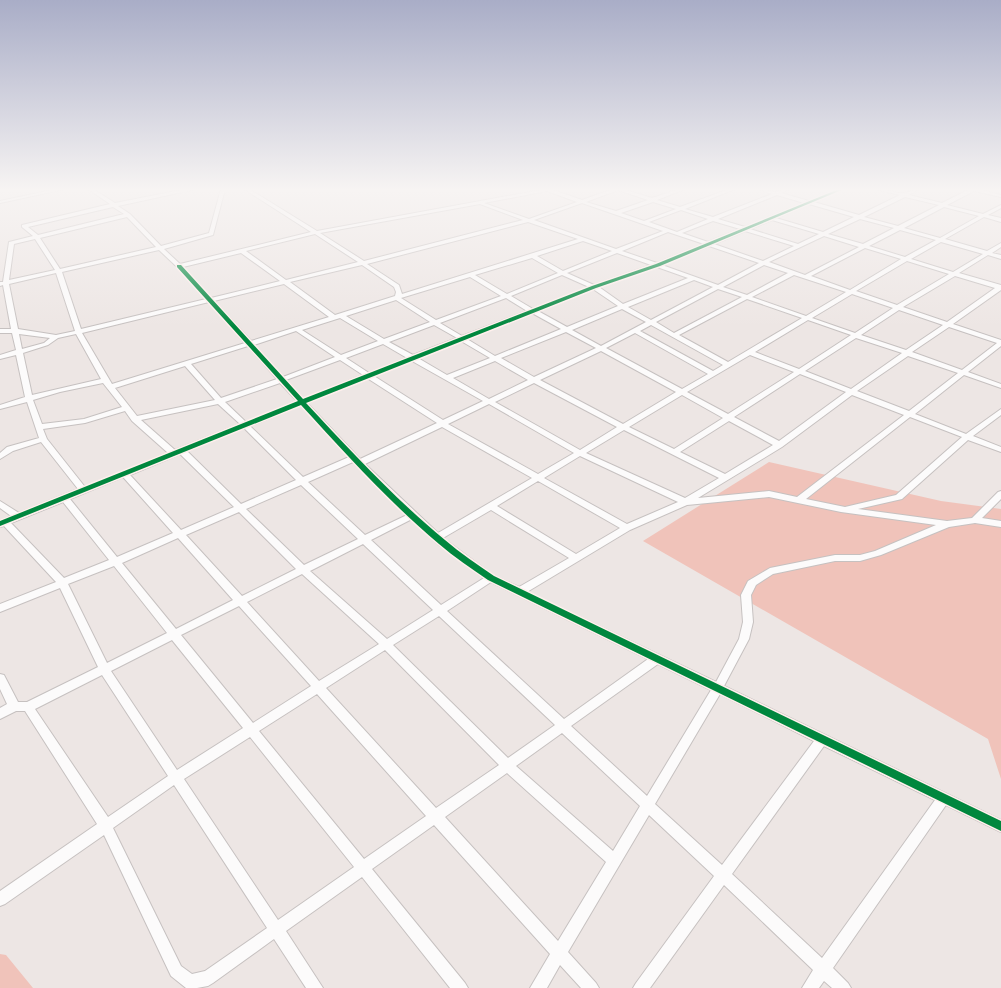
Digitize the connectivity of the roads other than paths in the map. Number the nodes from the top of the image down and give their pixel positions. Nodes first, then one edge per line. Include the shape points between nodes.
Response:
1 (42, 235) edge
2 (147, 235) edge
3 (207, 235) edge
4 (306, 235) edge
5 (323, 235) edge
6 (472, 235) edge
7 (575, 235) edge
8 (657, 235) edge
9 (684, 235) edge
10 (732, 235) edge
11 (762, 235) edge
12 (821, 235) edge
13 (827, 235) edge
14 (888, 235) edge
15 (925, 235) edge
16 (949, 235) edge
17 (38, 236) junction
18 (586, 239) junction
19 (941, 240) junction
20 (710, 244) junction
21 (1001, 245) edge
22 (799, 246) junction
23 (865, 247) junction
24 (160, 248) junction
25 (242, 251) junction
26 (618, 251) junction
27 (988, 253) junction
28 (533, 256) junction
29 (1001, 257) edge
30 (906, 259) junction
31 (764, 262) junction
32 (364, 263) junction
33 (658, 265) junction
34 (180, 266) junction
35 (58, 270) junction
36 (794, 272) junction
37 (562, 273) junction
38 (954, 274) junction
39 (472, 276) junction
40 (807, 276) junction
41 (694, 278) junction
42 (283, 282) junction
43 (3, 283) edge
44 (719, 286) junction
45 (594, 287) junction
46 (1001, 288) edge
47 (852, 292) junction
48 (506, 296) junction
49 (749, 296) junction
50 (398, 299) junction
51 (210, 300) junction
52 (623, 307) junction
53 (899, 307) junction
54 (534, 312) junction
55 (338, 317) junction
56 (808, 318) junction
57 (651, 322) junction
58 (435, 323) junction
59 (947, 324) junction
60 (565, 329) junction
61 (298, 330) junction
62 (634, 330) junction
63 (0, 331) edge
64 (15, 331) junction
65 (78, 331) junction
66 (856, 335) junction
67 (675, 336) junction
68 (56, 337) junction
69 (462, 339) junction
70 (384, 342) junction
71 (1001, 343) edge
72 (251, 345) junction
73 (602, 348) junction
74 (20, 351) junction
75 (750, 352) junction
76 (906, 352) junction
77 (0, 357) edge
78 (341, 358) junction
79 (413, 358) junction
80 (495, 358) junction
81 (187, 364) junction
82 (728, 365) junction
83 (799, 371) junction
84 (962, 372) junction
85 (713, 374) junction
86 (369, 375) junction
87 (446, 378) junction
88 (105, 380) junction
89 (281, 380) junction
90 (534, 381) junction
91 (1001, 386) edge
92 (111, 387) junction
93 (851, 392) junction
94 (683, 393) junction
95 (29, 398) junction
96 (220, 401) junction
97 (301, 402) junction
98 (490, 402) junction
99 (0, 406) edge
100 (127, 408) junction
101 (1001, 411) edge
102 (908, 414) junction
103 (730, 418) junction
104 (135, 419) junction
105 (443, 424) junction
106 (245, 425) junction
107 (39, 427) junction
108 (622, 429) junction
109 (967, 437) junction
110 (43, 439) junction
111 (779, 445) junction
112 (1001, 450) edge
113 (177, 452) junction
114 (674, 453) junction
115 (580, 454) junction
116 (0, 457) edge
117 (357, 461) junction
118 (125, 474) junction
119 (725, 477) junction
120 (537, 478) junction
121 (302, 481) junction
122 (84, 491) junction
123 (1001, 494) edge
124 (64, 498) junction
125 (798, 501) junction
126 (685, 502) junction
127 (0, 504) edge
128 (491, 506) junction
129 (240, 508) junction
130 (841, 509) junction
131 (413, 515) junction
132 (18, 517) junction
133 (975, 520) junction
134 (3, 523) edge
135 (947, 524) junction
136 (1001, 524) edge
137 (627, 528) junction
138 (181, 534) junction
139 (437, 538) junction
140 (364, 539) junction
141 (576, 558) junction
142 (117, 561) junction
143 (303, 570) junction
144 (491, 578) junction
145 (62, 582) junction
146 (519, 592) junction
147 (241, 601) junction
148 (0, 608) edge
149 (440, 610) junction
150 (175, 634) junction
151 (386, 644) junction
152 (657, 659) junction
153 (104, 669) junction
154 (0, 678) edge
155 (319, 687) junction
156 (718, 688) junction
157 (21, 707) junction
158 (0, 714) edge
159 (563, 726) junction
160 (252, 729) junction
161 (822, 739) junction
162 (508, 766) junction
163 (176, 777) junction
164 (944, 798) junction
165 (648, 805) junction
166 (436, 816) junction
167 (106, 826) junction
168 (1001, 826) edge
169 (614, 860) junction
170 (364, 868) junction
171 (722, 876) junction
172 (0, 899) edge
173 (277, 930) junction
174 (559, 952) junction
175 (823, 970) junction
176 (315, 988) edge
177 (460, 988) edge
178 (538, 988) edge
179 (592, 988) edge
180 (640, 988) edge
181 (810, 988) edge
182 (842, 988) edge

1 - 17 street
2 - 24 street
3 - 24 street
4 - 25 street
5 - 32 street
6 - 32 street
7 - 18 street
8 - 26 street
9 - 20 street
10 - 20 street
11 - 22 street
12 - 22 street
13 - 23 street
14 - 23 street
15 - 19 street
16 - 19 street
17 - 35 street
17 - 43 street via 11,243
18 - 26 street
18 - 28 street
19 - 27 street
19 - 30 street
20 - 31 street
20 - 33 street
21 - 27 street
22 - 31 street
23 - 30 street
23 - 40 street
24 - 34 street
24 - 35 street
25 - 34 street
25 - 42 street
26 - 33 street
26 - 37 street
27 - 29 street
27 - 38 street
28 - 37 street
28 - 39 street
30 - 38 street
30 - 47 street
31 - 36 street
31 - 44 street
32 - 42 street
32 - 50 street via 397,286 400,292
33 - 41 street
33 - 45 street
34 - 51 street
35 - 43 street
35 - 65 street
36 - 40 street
36 - 49 street
37 - 45 street
37 - 48 street
38 - 46 street
38 - 53 street
39 - 48 street
39 - 50 street
40 - 47 street
41 - 44 street
41 - 52 street
42 - 51 street
42 - 55 street
43 - 64 street
44 - 49 street
44 - 57 street
45 - 52 street
45 - 54 street
46 - 59 street
47 - 53 street
47 - 56 street
48 - 54 street
48 - 58 street
49 - 56 street
49 - 67 street
50 - 55 street
50 - 58 street
51 - 65 street
51 - 72 street
52 - 57 street
52 - 60 street
53 - 59 street
53 - 66 street
54 - 60 street
54 - 69 street
55 - 61 street
55 - 70 street
56 - 66 street
56 - 75 street
57 - 62 street
57 - 67 street
58 - 69 street
58 - 70 street
59 - 71 street
59 - 76 street
60 - 73 street
60 - 80 street
61 - 72 street
61 - 78 street
62 - 73 street
62 - 85 street
63 - 64 street
64 - 68 street
64 - 74 street
65 - 68 street
65 - 88 street
66 - 76 street
66 - 83 street
67 - 82 street
68 - 74 street via 46,344
69 - 79 street
69 - 80 street
70 - 78 street
70 - 79 street
71 - 84 street
72 - 81 street
72 - 89 street
73 - 90 street
73 - 94 street
74 - 77 street
74 - 95 street
75 - 82 street
75 - 83 street
76 - 84 street
76 - 93 street
78 - 86 street
78 - 89 street
79 - 86 street
79 - 87 street
80 - 87 street
80 - 90 street
81 - 92 street
81 - 96 street
82 - 85 street
83 - 93 street
83 - 103 street
84 - 91 street
84 - 102 street
85 - 94 street
86 - 97 street
86 - 105 street
87 - 98 street
88 - 92 street
88 - 95 street
89 - 96 street
89 - 97 street
90 - 98 street
90 - 108 street
92 - 100 street
93 - 102 street
93 - 111 street
94 - 103 street
94 - 108 street
95 - 99 street
95 - 107 street
96 - 104 street
96 - 106 street
97 - 106 street
97 - 117 street
98 - 105 street
98 - 115 street
100 - 104 street
100 - 107 street via 85,422
101 - 109 street
102 - 109 street
102 - 125 street
103 - 111 street
103 - 114 street
104 - 113 street
105 - 117 street
105 - 120 street
106 - 113 street
106 - 121 street
107 - 110 street
108 - 114 street
108 - 115 street
109 - 112 street
109 - 130 street via 900,497
110 - 116 street via 10,450
110 - 122 street
111 - 119 street
113 - 118 street
113 - 129 street
114 - 119 street
115 - 120 street
115 - 126 street
117 - 121 street
117 - 131 street
118 - 122 street
118 - 138 street
119 - 126 street
120 - 128 street
120 - 137 street
121 - 129 street
121 - 140 street
122 - 124 street
123 - 133 street
124 - 132 street
124 - 142 street
125 - 126 street via 769,494
125 - 130 street
126 - 137 street
127 - 132 street
128 - 139 street
128 - 141 street
129 - 138 street
129 - 143 street
130 - 135 street
131 - 139 street
131 - 140 street
132 - 134 street
133 - 135 street
133 - 136 street
134 - 145 street
135 - 156 street via 878,553 770,571 752,583 746,595 748,622 744,639
137 - 141 street
138 - 142 street
138 - 147 street
139 - 144 street
140 - 143 street
140 - 149 street
141 - 146 street
142 - 145 street
142 - 150 street
143 - 147 street
143 - 151 street
144 - 146 street
144 - 149 street
145 - 148 street
145 - 153 street
146 - 152 street
147 - 150 street
147 - 155 street
149 - 151 street
149 - 159 street
150 - 153 street
150 - 160 street
151 - 155 street
151 - 162 street
152 - 156 street
152 - 159 street
153 - 157 street
153 - 163 street
154 - 157 street
155 - 160 street
155 - 166 street
156 - 161 street
156 - 165 street
157 - 158 street
157 - 167 street
159 - 162 street
159 - 165 street
160 - 163 street
160 - 170 street
161 - 164 street
161 - 171 street
162 - 166 street
162 - 169 street
163 - 167 street
163 - 173 street
164 - 168 street
164 - 175 street
165 - 169 street
165 - 171 street
166 - 170 street
166 - 174 street
167 - 172 street
167 - 173 street via 176,971 190,982 208,978
169 - 174 street
170 - 173 street
170 - 177 street
171 - 175 street
171 - 180 street
173 - 176 street
174 - 178 street
174 - 179 street
175 - 181 street
175 - 182 street

